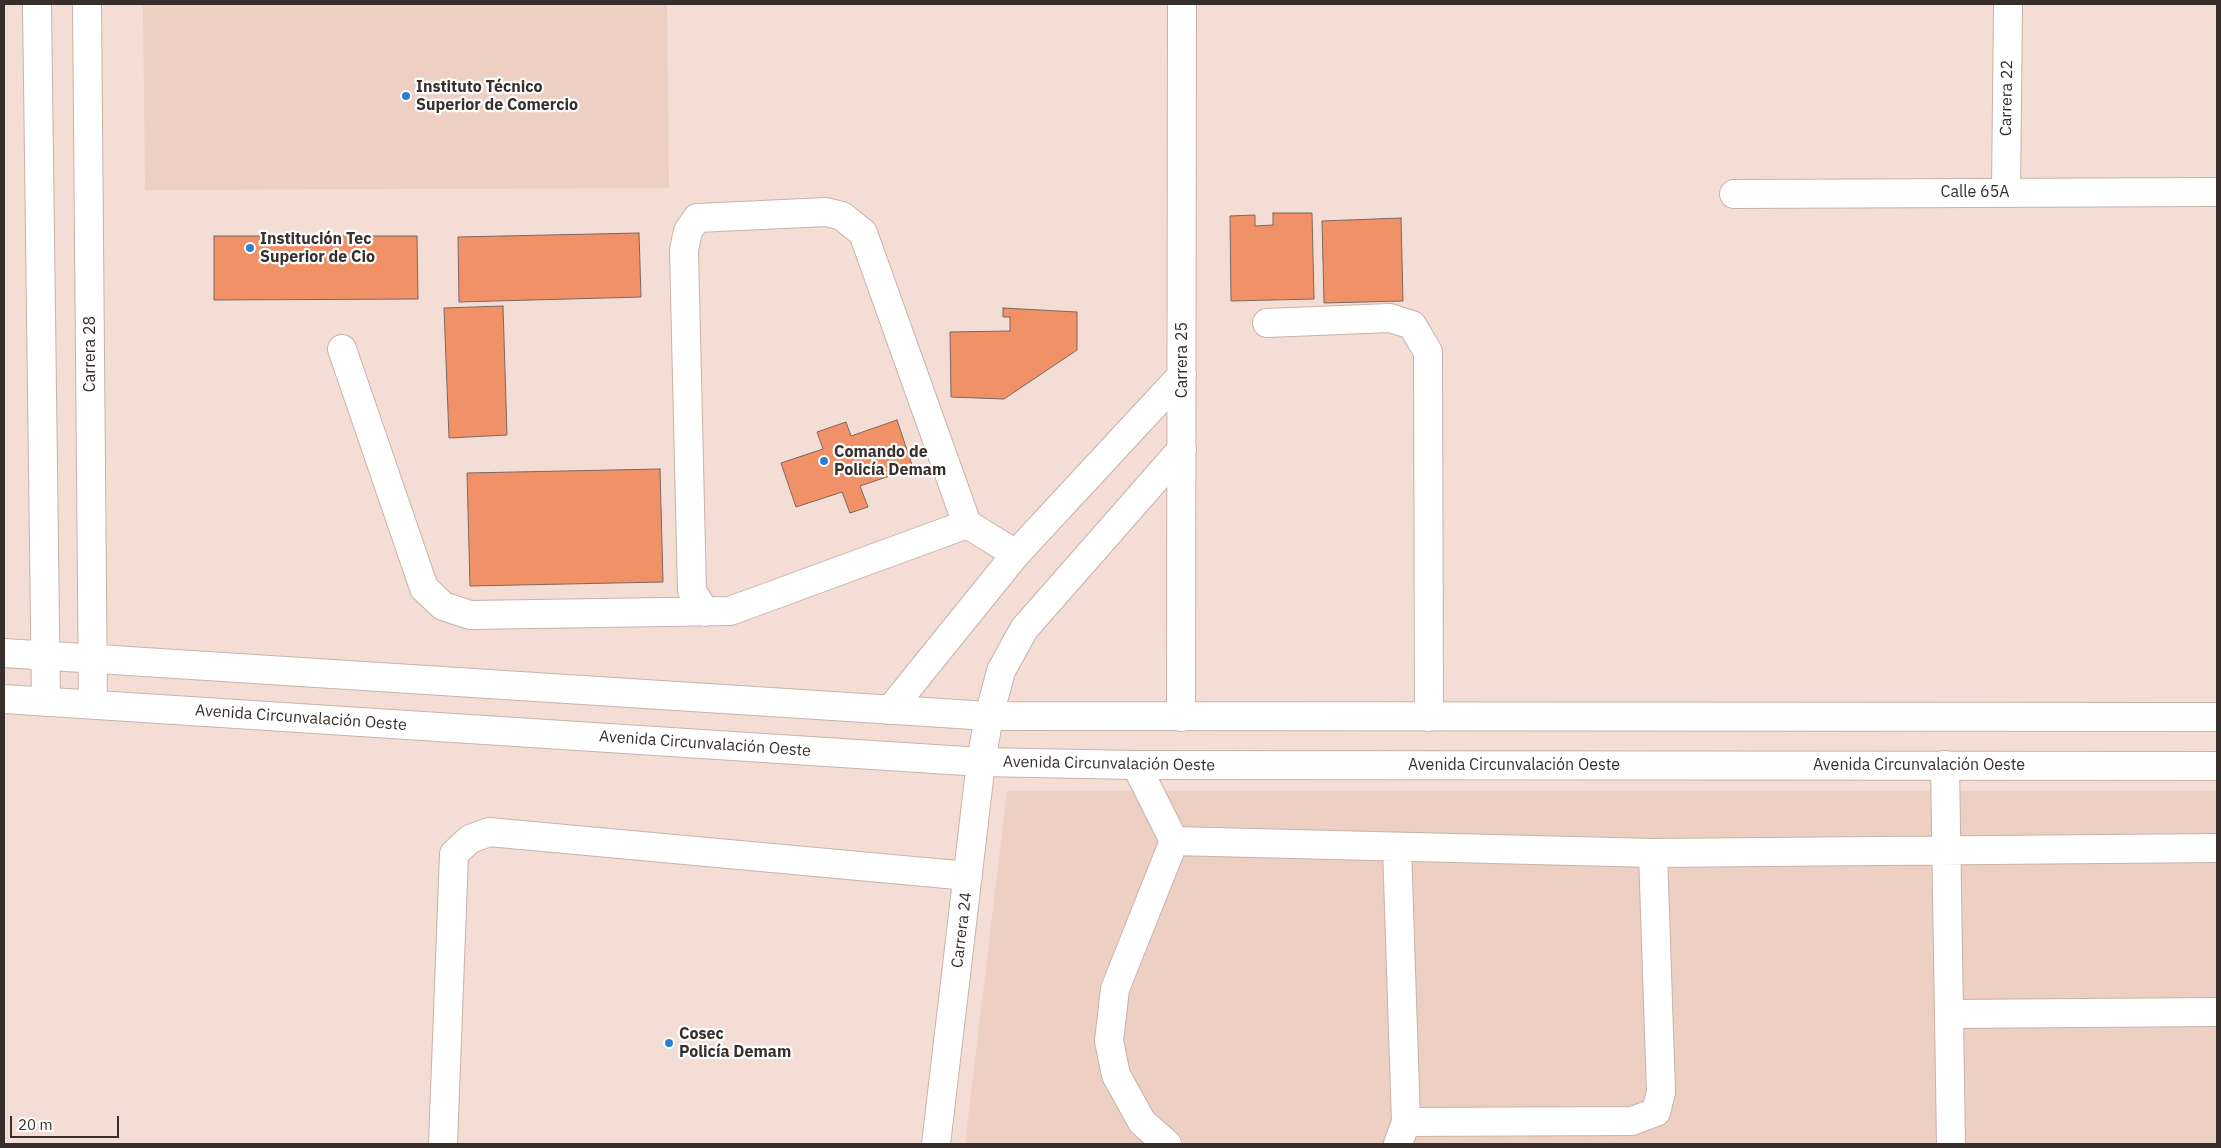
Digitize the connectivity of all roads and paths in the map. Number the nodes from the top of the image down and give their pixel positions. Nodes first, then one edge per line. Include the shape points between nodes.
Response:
1 (37, 4) edge
2 (88, 4) edge
3 (1182, 4) edge
4 (2008, 4) edge
5 (2006, 192) junction
6 (2217, 192) edge
7 (1734, 194) dead end
8 (1267, 323) dead end
9 (342, 349) dead end
10 (1182, 375) junction
11 (1182, 449) junction
12 (967, 524) junction
13 (1016, 554) junction
14 (704, 612) junction
15 (4, 653) edge
16 (46, 656) junction
17 (91, 659) junction
18 (4, 699) edge
19 (46, 702) junction
20 (93, 705) junction
21 (890, 710) junction
22 (989, 716) junction
23 (1181, 717) junction
24 (1429, 717) junction
25 (2217, 717) edge
26 (982, 762) junction
27 (1136, 765) junction
28 (1945, 765) junction
29 (2217, 766) edge
30 (1174, 841) junction
31 (1398, 848) junction
32 (2217, 848) edge
33 (1946, 851) junction
34 (1653, 853) junction
35 (968, 876) junction
36 (2217, 1012) edge
37 (1950, 1014) junction
38 (1402, 1133) edge
39 (443, 1144) edge
40 (936, 1144) edge
41 (1167, 1144) edge
42 (1951, 1144) edge

1 - 16 main road
2 - 17 main road, Carrera 28
3 - 10 main road, Carrera 25
4 - 5 main road, Carrera 22
5 - 6 main road, Calle 65A
5 - 7 main road, Calle 65A
8 - 24 main road via 1390,318 1412,325 1428,352
9 - 14 main road via 424,588 443,606 470,615
10 - 11 main road, Carrera 25
10 - 13 main road
11 - 22 main road, Carrera 24 via 1024,629 1001,671
11 - 23 main road, Carrera 25
12 - 13 main road
12 - 14 main road via 730,611
12 - 14 main road via 863,233 842,216 826,212 697,218 688,231 684,250 692,591
13 - 21 main road
15 - 16 main road
16 - 17 main road
16 - 19 main road
17 - 20 main road, Carrera 28
17 - 21 main road
18 - 19 main road, Avenida Circunvalación Oeste
19 - 20 main road, Avenida Circunvalación Oeste
20 - 26 main road, Avenida Circunvalación Oeste
21 - 22 main road
22 - 23 main road
22 - 26 main road, Carrera 24
23 - 24 main road
24 - 25 main road
26 - 27 main road, Avenida Circunvalación Oeste
26 - 35 main road, Carrera 24
27 - 28 main road, Avenida Circunvalación Oeste
27 - 30 main road
28 - 29 main road, Avenida Circunvalación Oeste
28 - 33 main road
30 - 31 main road
30 - 41 main road via 1115,989 1109,1041 1116,1075 1142,1122
31 - 34 main road
31 - 38 main road
32 - 33 main road
33 - 34 main road
33 - 37 main road
34 - 38 main road via 1661,1092 1656,1112 1632,1121
35 - 39 main road via 489,832 470,839 454,854
35 - 40 main road, Carrera 24
36 - 37 main road
37 - 42 main road

